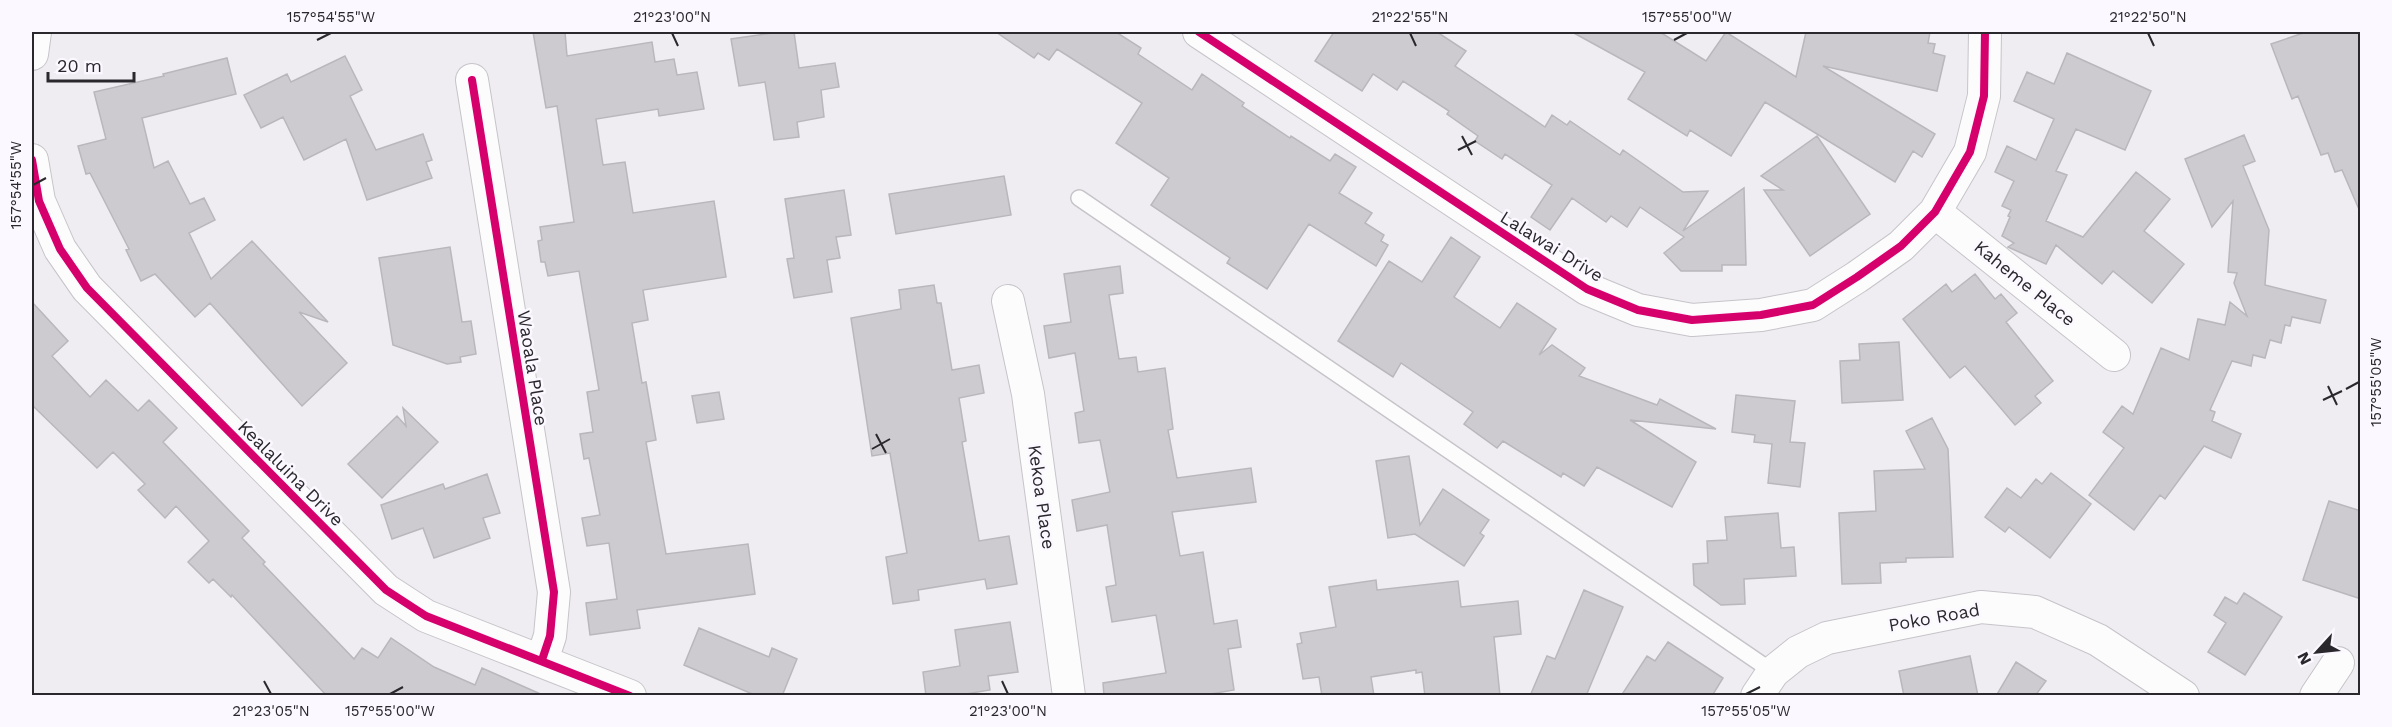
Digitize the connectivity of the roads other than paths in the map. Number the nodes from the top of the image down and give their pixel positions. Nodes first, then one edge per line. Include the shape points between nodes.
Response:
1 (35, 32) edge
2 (1199, 32) edge
3 (1986, 32) edge
4 (32, 54) edge
5 (472, 80) dead end
6 (32, 160) edge
7 (1079, 198) dead end
8 (1935, 212) junction
9 (1008, 301) dead end
10 (2114, 355) dead end
11 (542, 660) junction
12 (2338, 663) dead end
13 (1765, 684) edge
14 (630, 696) edge
15 (1069, 696) edge
16 (2183, 696) edge
17 (2316, 696) edge

1 - 4 street
2 - 8 street, Lalawai Drive via 1587,289 1638,310 1692,320 1761,315 1813,304 1901,246
3 - 8 street, Lalawai Drive via 1984,96 1970,152
5 - 11 street, Waoala Place via 554,592 550,636
6 - 11 street, Kealaluina Drive via 39,201 60,249 87,288 386,590 426,616
7 - 13 lane
8 - 10 street, Kaheme Place
9 - 15 street, Kekoa Place via 1028,394
11 - 14 street, Kealaluina Drive
12 - 17 street
13 - 16 street, Poko Road via 1798,652 1827,638 1981,607 2035,612 2098,640

